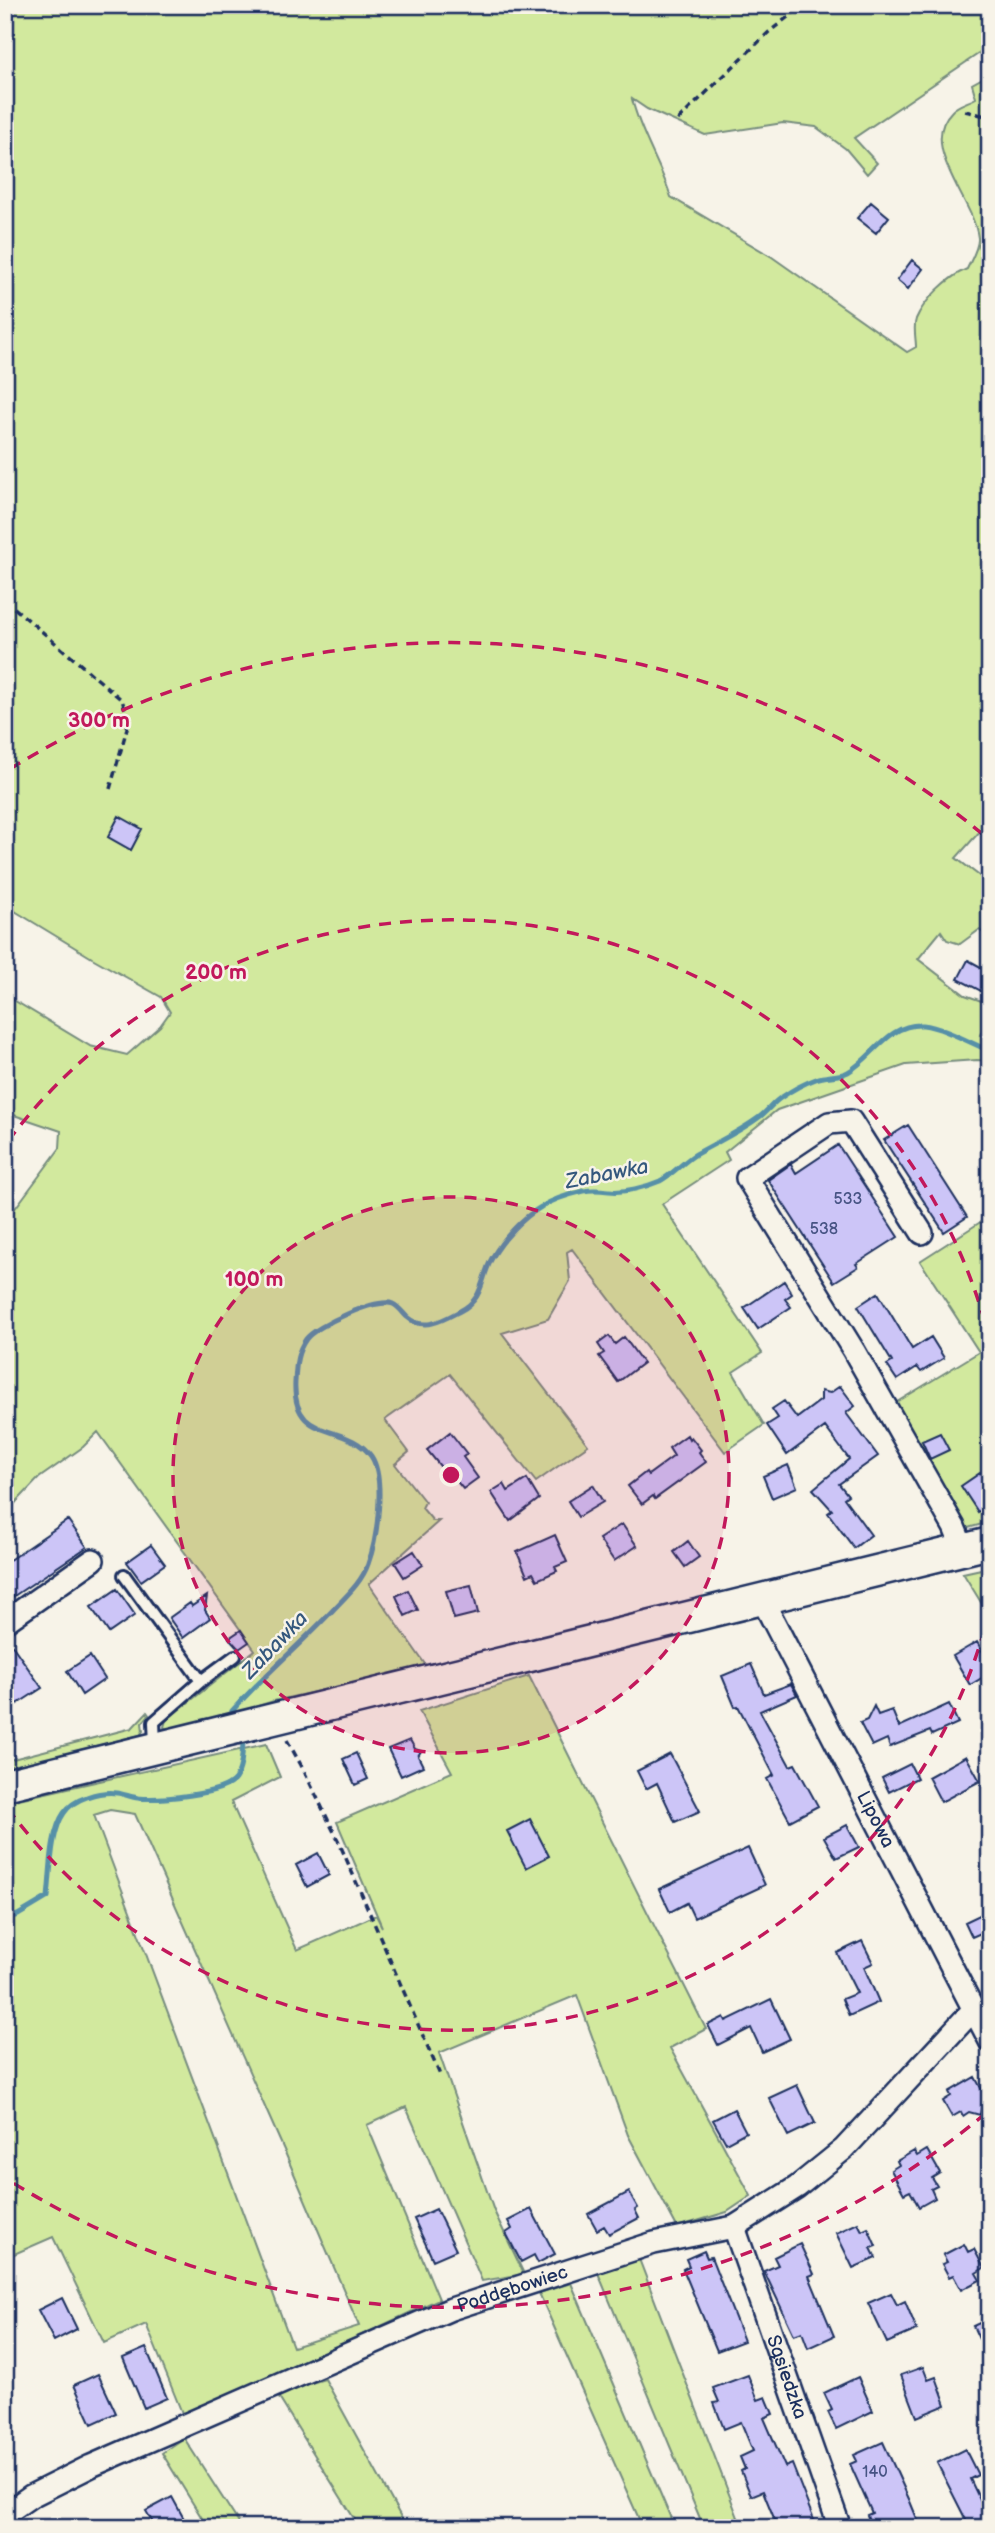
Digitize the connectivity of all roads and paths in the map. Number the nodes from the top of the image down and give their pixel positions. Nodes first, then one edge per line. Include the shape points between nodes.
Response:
1 (803, 5) edge
2 (965, 111) dead end
3 (990, 117) edge
4 (678, 120) dead end
5 (5, 600) edge
6 (110, 789) dead end
7 (922, 1233) dead end
8 (977, 1546) edge
9 (93, 1560) dead end
10 (124, 1575) dead end
11 (762, 1599) junction
12 (5, 1622) edge
13 (235, 1656) dead end
14 (201, 1681) junction
15 (281, 1730) dead end
16 (155, 1748) junction
17 (5, 1785) edge
18 (974, 2009) junction
19 (990, 2041) edge
20 (440, 2075) dead end
21 (734, 2227) junction
22 (5, 2514) edge
23 (840, 2528) edge

1 - 4 path
2 - 3 path
5 - 6 path via 122,700 129,720
7 - 8 street via 851,1121 829,1124 747,1178 854,1351 954,1527
8 - 11 main road
9 - 12 street
10 - 14 lane
11 - 16 main road
11 - 18 street, Lipowa
13 - 14 lane
14 - 16 lane via 154,1722
15 - 20 path via 338,1840
16 - 17 main road
18 - 19 street, Lipowa
18 - 21 street, Poddębowiec via 844,2149 797,2187
21 - 22 street, Poddębowiec via 654,2243 451,2309 92,2466
21 - 23 street, Sąsiedzka

